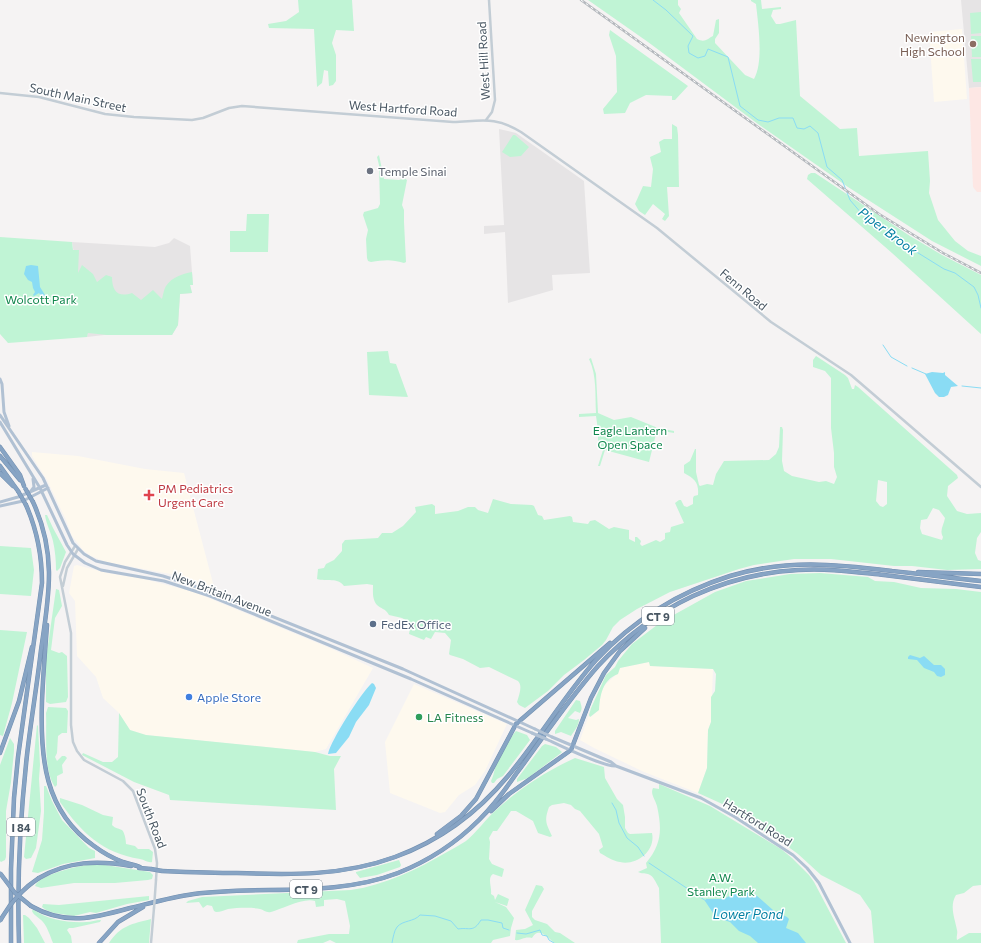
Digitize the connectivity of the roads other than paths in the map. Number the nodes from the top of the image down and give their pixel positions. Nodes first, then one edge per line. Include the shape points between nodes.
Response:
1 (489, 0) edge
2 (0, 93) edge
3 (318, 111) joint
4 (486, 120) junction
5 (0, 379) edge
6 (0, 415) edge
7 (0, 422) edge
8 (11, 431) junction
9 (0, 447) edge
10 (0, 456) edge
11 (0, 466) edge
12 (0, 473) edge
13 (32, 473) junction
14 (25, 487) junction
15 (47, 487) junction
16 (981, 487) edge
17 (40, 488) junction
18 (18, 490) junction
19 (42, 492) junction
20 (29, 493) junction
21 (0, 502) edge
22 (0, 506) edge
23 (77, 547) junction
24 (73, 553) junction
25 (113, 566) junction
26 (884, 570) junction
27 (106, 571) junction
28 (981, 574) edge
29 (162, 576) junction
30 (160, 580) junction
31 (981, 582) edge
32 (981, 587) edge
33 (213, 592) junction
34 (215, 598) junction
35 (47, 611) junction
36 (662, 613) junction
37 (625, 633) junction
38 (34, 643) junction
39 (370, 656) junction
40 (369, 661) junction
41 (445, 688) junction
42 (449, 690) junction
43 (442, 693) junction
44 (447, 695) junction
45 (474, 701) junction
46 (467, 704) junction
47 (518, 722) junction
48 (515, 725) junction
49 (574, 746) junction
50 (571, 750) junction
51 (0, 753) edge
52 (616, 766) junction
53 (484, 815) junction
54 (418, 847) junction
55 (140, 867) junction
56 (0, 873) edge
57 (148, 904) junction
58 (0, 921) edge
59 (11, 943) edge
60 (19, 943) edge
61 (100, 943) edge
62 (151, 943) edge
63 (850, 943) edge

1 - 4 street, West Hill Road via 495,100 492,112
2 - 3 street, South Main Street via 39,97 126,117 192,120 238,107
3 - 4 street, West Hartford Road via 453,122
4 - 16 street, Fenn Road via 507,125 521,132 657,228 763,316 851,374
5 - 8 main road via 5,413
6 - 8 main road, New Britain Avenue
7 - 13 main road, New Britain Avenue
8 - 15 main road, New Britain Avenue
9 - 14 highway via 20,475
10 - 14 highway, I 84
11 - 18 highway, I 84
12 - 18 highway
13 - 17 main road, New Britain Avenue
13 - 20 main road via 35,485
14 - 35 highway, I 84, bridge via 44,531 49,558
15 - 17 main road
15 - 19 main road
15 - 23 main road, New Britain Avenue via 69,536
17 - 19 main road, New Britain Avenue
17 - 20 main road
18 - 38 highway, I 84, bridge via 37,535 41,563 41,594
19 - 22 main road via 21,502
19 - 24 main road, New Britain Avenue via 62,536
20 - 21 main road
23 - 24 street, South Road
23 - 25 main road, New Britain Avenue via 94,561
24 - 27 main road, New Britain Avenue via 88,565
24 - 62 street, South Road, bridge via 65,562 61,580 71,632 71,718 74,746 84,760 123,781 133,791 155,849 157,863
25 - 27 main road
25 - 29 main road, New Britain Avenue
26 - 28 highway
26 - 31 highway, CT 9
26 - 37 highway, CT 9 via 814,564 780,566 748,572 716,581 684,595
27 - 30 main road, New Britain Avenue
29 - 30 main road
29 - 33 main road, New Britain Avenue
30 - 34 main road, New Britain Avenue
32 - 36 highway, CT 9 via 841,570 790,570 725,584 695,595
33 - 34 main road
33 - 39 main road, New Britain Avenue
34 - 40 main road, New Britain Avenue
35 - 55 highway via 41,714 42,745 45,771 53,795 77,832 95,847 116,859
35 - 60 highway, I 84 via 24,780 19,876
36 - 49 highway via 630,641 607,667 594,692
36 - 53 highway, CT 9 via 627,639 600,665
37 - 47 highway
37 - 54 highway, CT 9 via 585,673 495,791 459,822
38 - 51 highway via 16,712
38 - 59 highway, I 84 via 16,775 10,878
39 - 40 main road
39 - 41 main road, New Britain Avenue
40 - 43 main road, New Britain Avenue
41 - 42 main road, Hartford Road
41 - 43 main road
42 - 44 main road
42 - 45 main road, Hartford Road
43 - 44 main road, Hartford Road
44 - 46 main road, Hartford Road
45 - 46 main road
45 - 47 main road, Hartford Road
46 - 48 main road, Hartford Road
47 - 48 highway
47 - 49 main road, Hartford Road, bridge
48 - 50 main road, Hartford Road, bridge
48 - 54 highway via 472,804 453,823
49 - 50 highway
49 - 52 main road, Hartford Road
50 - 52 main road, Hartford Road
50 - 53 highway
52 - 63 main road, Hartford Road via 703,799 794,856 820,885
53 - 57 highway, CT 9 via 461,837 437,853 405,870 376,880 330,887 201,894
54 - 55 highway, CT 9, bridge via 370,865 317,874 276,875
55 - 58 highway, bridge via 104,862 60,868 39,878 19,894
56 - 57 highway, bridge via 13,891 31,906 54,916 79,919
57 - 61 highway via 118,922

